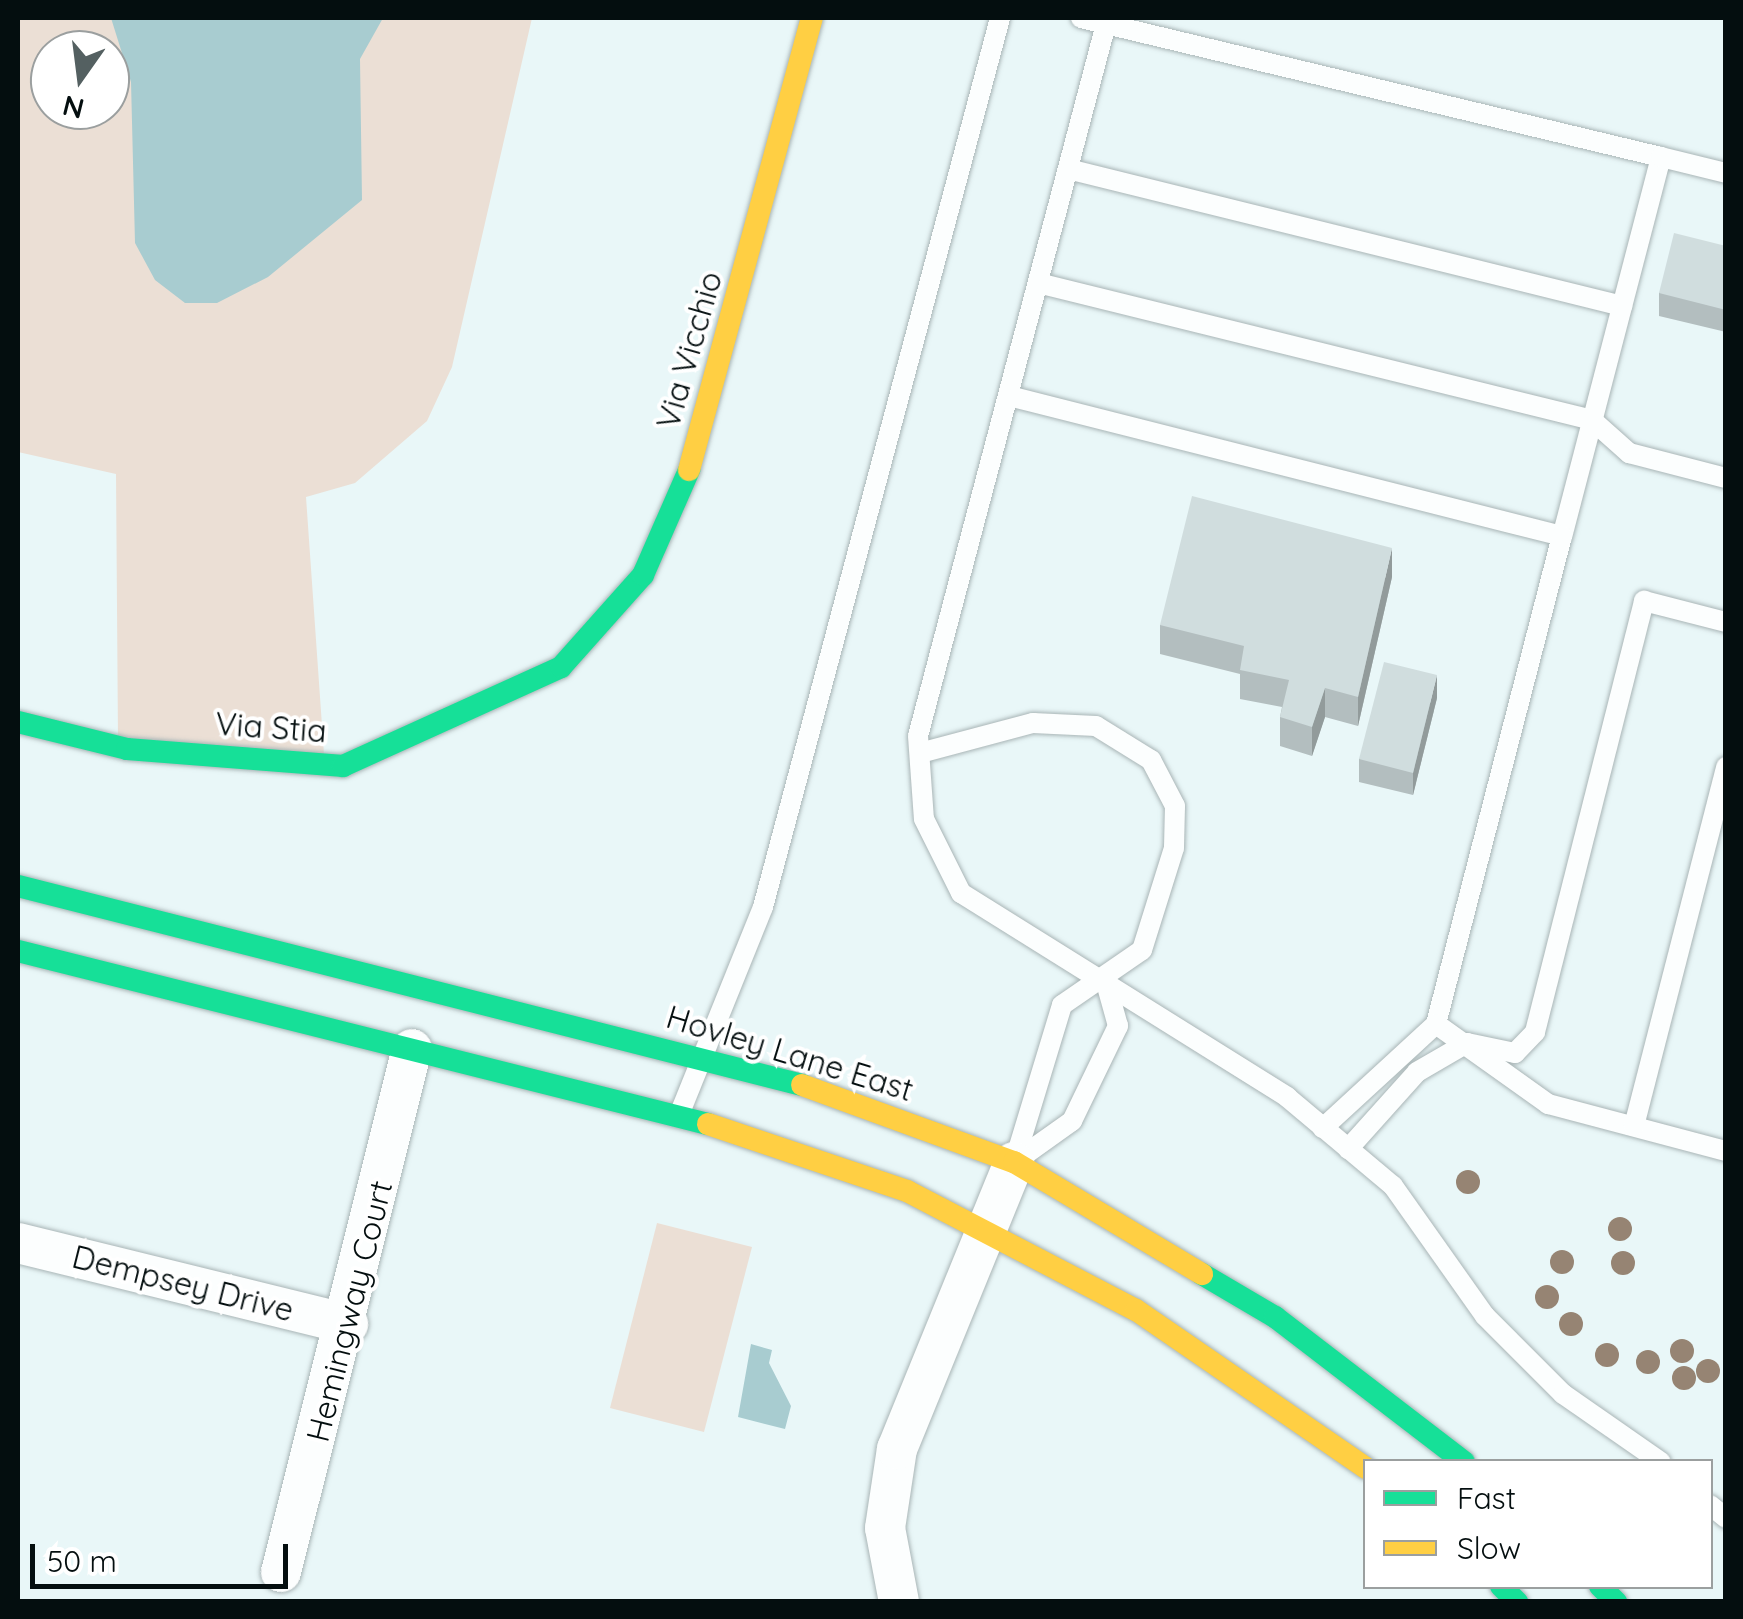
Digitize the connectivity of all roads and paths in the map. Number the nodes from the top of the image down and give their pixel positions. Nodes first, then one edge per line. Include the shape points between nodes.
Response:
1 (812, 18) edge
2 (1000, 18) edge
3 (1080, 18) edge
4 (1106, 24) junction
5 (1660, 157) junction
6 (1068, 169) junction
7 (1726, 173) edge
8 (1038, 284) junction
9 (1622, 306) junction
10 (1009, 396) junction
11 (1592, 420) junction
12 (1726, 478) edge
13 (1562, 536) junction
14 (1726, 622) edge
15 (561, 667) joint
16 (18, 722) edge
17 (920, 753) junction
18 (1726, 766) edge
19 (18, 886) edge
20 (18, 951) edge
21 (1105, 979) junction
22 (1436, 1024) junction
23 (1467, 1043) junction
24 (412, 1049) junction
25 (699, 1056) junction
26 (679, 1116) junction
27 (1634, 1126) junction
28 (1323, 1128) junction
29 (1348, 1149) junction
30 (1726, 1151) edge
31 (1014, 1162) junction
32 (986, 1228) junction
33 (18, 1243) edge
34 (348, 1324) junction
35 (1460, 1459) edge
36 (1657, 1459) edge
37 (1363, 1466) edge
38 (282, 1572) dead end
39 (899, 1602) edge

1 - 15 main road, Via Vicchio via 679,506 643,574
2 - 25 lane via 763,907
3 - 4 lane
4 - 5 lane
4 - 6 lane
5 - 7 lane
5 - 9 lane
6 - 8 lane
6 - 9 lane
8 - 10 lane
8 - 11 lane
9 - 11 lane
10 - 13 lane
10 - 17 lane
11 - 12 lane via 1629,453
11 - 13 lane
13 - 22 lane
14 - 23 lane via 1644,601 1536,1032 1516,1053
15 - 16 main road, Via Stia via 343,766 127,749
17 - 21 lane via 924,819 961,893
17 - 21 lane via 1070,722 1125,739 1152,760 1175,806 1174,848 1142,950
18 - 27 lane
19 - 25 main road, Hovley Lane East
20 - 24 main road
21 - 28 lane
21 - 31 lane via 1062,1005
21 - 31 lane via 1118,1026 1072,1122
22 - 23 lane
22 - 28 lane
23 - 27 lane via 1548,1104
23 - 29 lane via 1418,1072
24 - 26 main road
24 - 34 street, Hemingway Court
25 - 26 lane
25 - 31 main road, Hovley Lane East
26 - 32 main road via 907,1191
27 - 30 lane
28 - 29 lane
29 - 36 lane via 1392,1186 1485,1316 1537,1368
31 - 32 street
31 - 35 main road, Hovley Lane East via 1275,1317
32 - 37 main road via 1136,1310
32 - 39 street via 896,1448 885,1528
33 - 34 street, Dempsey Drive
34 - 38 street, Hemingway Court

